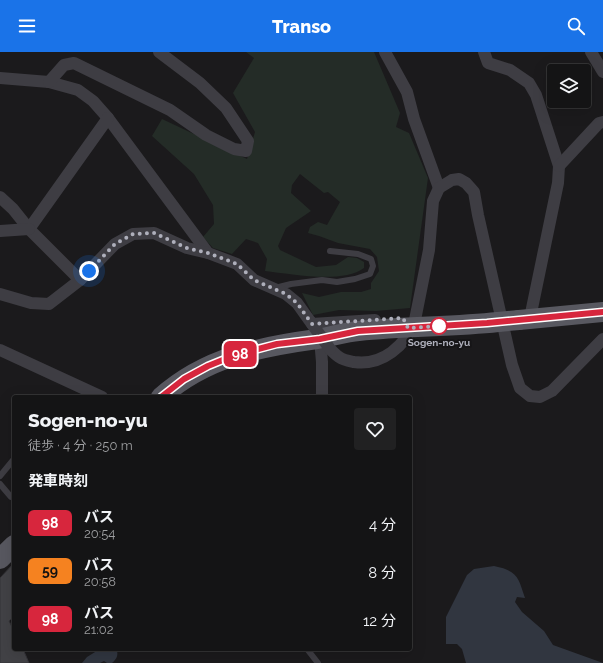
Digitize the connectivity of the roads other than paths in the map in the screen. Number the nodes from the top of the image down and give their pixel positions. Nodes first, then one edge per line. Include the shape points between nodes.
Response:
1 (159, 52) edge
2 (385, 52) edge
3 (484, 52) edge
4 (591, 52) edge
5 (603, 72) edge
6 (0, 78) edge
7 (49, 82) junction
8 (108, 118) junction
9 (603, 122) edge
10 (559, 166) junction
11 (439, 188) junction
12 (0, 197) edge
13 (29, 229) junction
14 (0, 231) edge
15 (330, 251) dead end
16 (208, 253) junction
17 (80, 280) junction
18 (274, 288) junction
19 (0, 294) edge
20 (603, 312) edge
21 (525, 319) junction
22 (410, 328) junction
23 (321, 337) junction
24 (603, 339) edge
25 (0, 350) edge
26 (98, 395) edge
27 (164, 395) edge
28 (322, 395) edge
29 (12, 461) edge
30 (0, 476) edge
31 (0, 484) edge
32 (12, 497) edge
33 (12, 547) edge
34 (0, 559) edge
35 (309, 651) edge
36 (318, 663) edge

1 - 7 street via 200,83 226,108 248,141 246,151 234,149 206,135 170,110 74,64 64,65
2 - 11 street via 407,92
3 - 10 street via 488,63 510,70 529,83 536,95
4 - 5 street
6 - 7 street
7 - 8 street via 78,90 93,100
8 - 13 street
8 - 16 street
9 - 10 street via 599,123
10 - 21 street via 558,183
11 - 22 street via 433,201 429,250
11 - 24 street via 459,179 474,192 512,365 520,388 530,396 540,397 552,391
12 - 13 street via 14,209
13 - 14 street
13 - 17 street
15 - 18 lane via 358,254 371,259 373,266 370,274 337,282 322,280
16 - 17 street via 187,248 154,233 133,234 115,244
16 - 18 street via 237,264 254,280
17 - 19 street via 49,304 31,303
18 - 23 street via 297,303
20 - 21 main road
21 - 22 main road, bridge
22 - 23 main road via 358,331
22 - 23 street via 398,347 390,354 372,362 362,363 340,358
23 - 27 main road via 277,344 235,355 190,376
23 - 28 street
25 - 26 street
29 - 30 lane
31 - 32 lane
33 - 34 main road
35 - 36 lane

